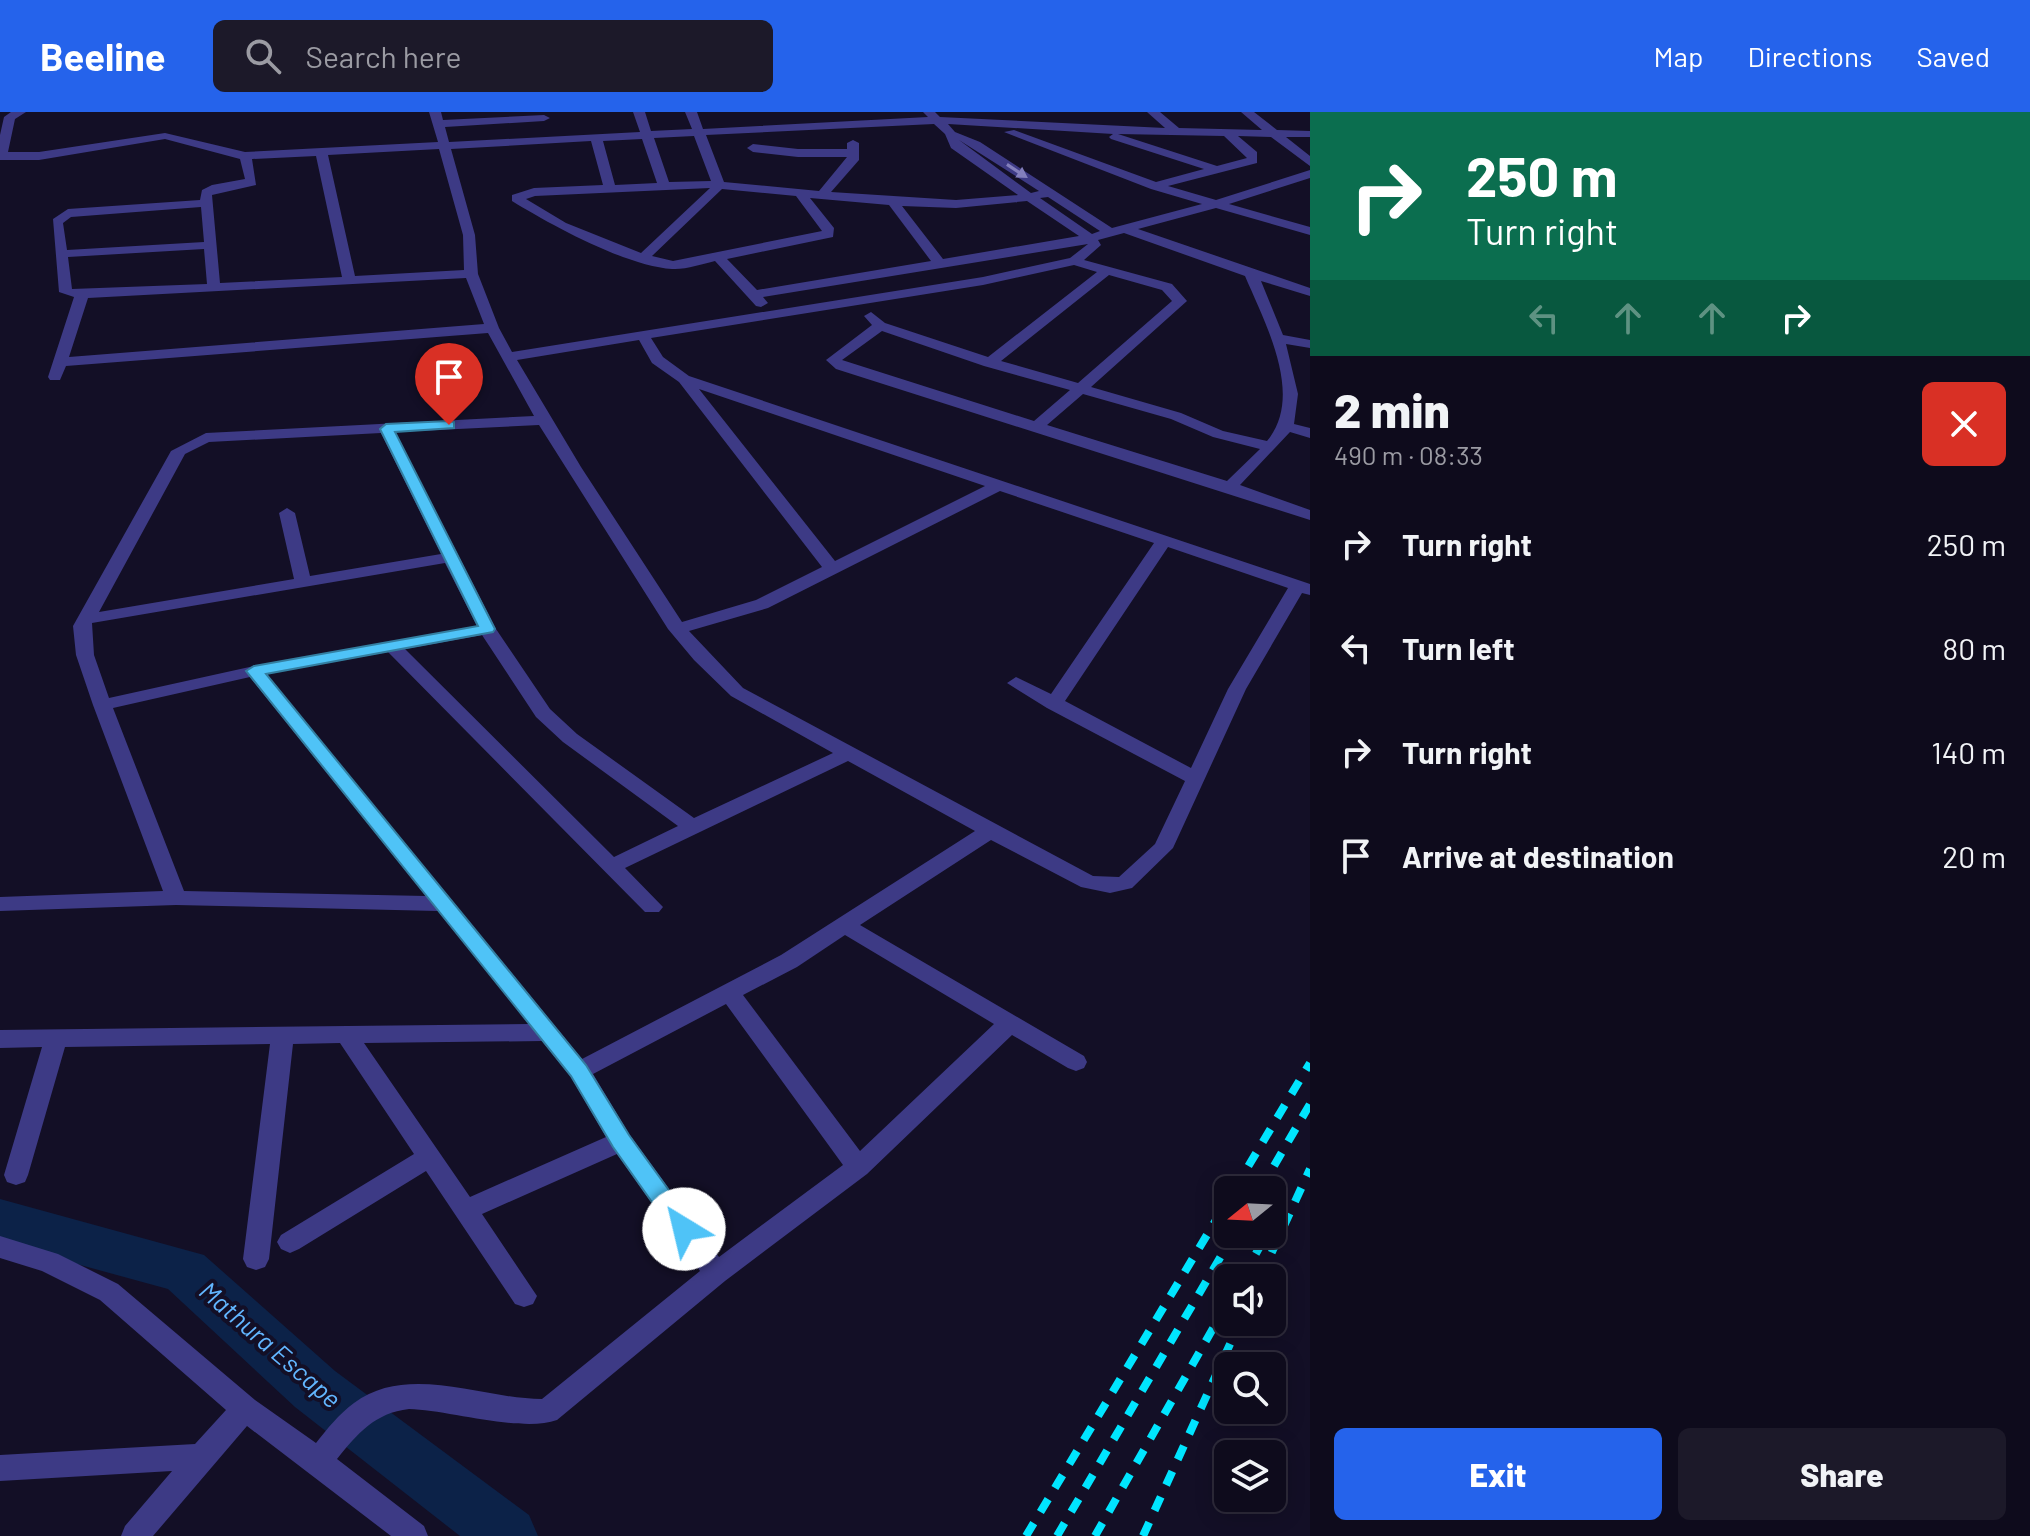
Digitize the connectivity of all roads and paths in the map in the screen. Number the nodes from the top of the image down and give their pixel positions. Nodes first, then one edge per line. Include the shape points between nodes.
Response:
1 (20, 112) edge
2 (639, 112) edge
3 (691, 112) edge
4 (806, 112) edge
5 (1153, 112) edge
6 (1247, 112) edge
7 (543, 115) edge
8 (933, 116) edge
9 (437, 118) edge
10 (991, 124) junction
11 (850, 127) junction
12 (816, 129) junction
13 (1092, 130) junction
14 (1176, 132) junction
15 (1226, 132) junction
16 (950, 133) junction
17 (1275, 133) junction
18 (699, 134) junction
19 (1310, 134) edge
20 (647, 136) junction
21 (596, 138) junction
22 (548, 140) junction
23 (445, 145) junction
24 (753, 148) dead end
25 (321, 152) junction
26 (855, 153) junction
27 (1, 156) edge
28 (245, 156) junction
29 (1310, 162) edge
30 (1218, 170) junction
31 (1310, 174) edge
32 (664, 186) junction
33 (719, 186) junction
34 (1155, 186) junction
35 (610, 189) junction
36 (1051, 193) junction
37 (800, 194) junction
38 (822, 195) junction
39 (1029, 197) junction
40 (893, 202) junction
41 (207, 203) junction
42 (1214, 205) junction
43 (1126, 229) junction
44 (1310, 231) edge
45 (1111, 233) junction
46 (1090, 238) junction
47 (210, 245) junction
48 (60, 254) junction
49 (718, 257) junction
50 (643, 258) junction
51 (1074, 261) junction
52 (941, 265) junction
53 (1106, 271) junction
54 (471, 274) junction
55 (1251, 274) junction
56 (349, 280) junction
57 (214, 287) junction
58 (1310, 292) edge
59 (82, 294) junction
60 (753, 295) junction
61 (859, 300) junction
62 (772, 315) junction
63 (880, 326) junction
64 (492, 328) junction
65 (642, 334) junction
66 (1278, 338) junction
67 (1310, 344) edge
68 (508, 357) junction
69 (60, 362) junction
70 (989, 363) junction
71 (55, 377) dead end
72 (684, 379) junction
73 (1077, 388) junction
74 (1289, 395) junction
75 (1310, 400) edge
76 (542, 420) junction
77 (1037, 426) junction
78 (1286, 426) junction
79 (386, 429) junction
80 (1310, 433) edge
81 (1267, 446) junction
82 (997, 486) junction
83 (1230, 487) junction
84 (287, 513) dead end
85 (1310, 515) edge
86 (1163, 542) junction
87 (452, 557) junction
88 (832, 569) junction
89 (303, 583) junction
90 (1304, 588) edge
91 (86, 619) junction
92 (487, 629) junction
93 (677, 629) junction
94 (392, 646) junction
95 (254, 671) junction
96 (1016, 683) dead end
97 (1054, 704) junction
98 (102, 705) junction
99 (846, 754) junction
100 (1195, 778) junction
101 (694, 828) junction
102 (990, 831) junction
103 (612, 866) junction
104 (176, 898) junction
105 (0, 904) edge
106 (444, 904) junction
107 (652, 907) dead end
108 (844, 925) junction
109 (729, 992) junction
110 (1010, 1023) junction
111 (548, 1032) junction
112 (345, 1033) junction
113 (283, 1034) junction
114 (0, 1039) edge
115 (55, 1041) junction
116 (1076, 1062) dead end
117 (579, 1071) junction
118 (621, 1141) junction
119 (429, 1157) junction
120 (858, 1167) junction
121 (16, 1175) dead end
122 (466, 1210) junction
123 (290, 1242) dead end
124 (0, 1247) edge
125 (256, 1259) dead end
126 (716, 1273) junction
127 (524, 1296) dead end
128 (245, 1409) junction
129 (326, 1452) junction
130 (202, 1456) junction
131 (0, 1468) edge
132 (135, 1536) edge
133 (414, 1536) edge

1 - 27 street via 10,117
2 - 20 street
3 - 18 street
4 - 12 street
5 - 14 street
6 - 17 street
7 - 9 street
7 - 22 street
8 - 10 street
8 - 11 street
8 - 16 street
9 - 23 street
10 - 13 street
10 - 34 street
11 - 12 street
11 - 26 street
12 - 18 street
13 - 14 street
13 - 30 street
14 - 15 street
15 - 17 street
15 - 30 street via 1256,157
16 -> 36 street
16 - 39 street via 955,146
17 - 19 street
17 - 29 street
18 - 20 street
18 - 33 street
20 - 21 street
20 - 32 street
21 - 22 street
21 - 35 street
22 - 23 street
23 - 25 street
23 - 54 street via 469,235
24 - 26 street
25 - 28 street
25 - 56 street
26 - 38 street
27 - 28 street via 39,156 165,136
28 - 41 street via 252,182 208,190
30 - 34 street
31 - 42 street
32 - 33 street
32 - 35 street
33 - 37 street
33 - 50 street
34 - 42 street
35 - 50 street via 534,192 516,198 562,226
36 - 39 street
36 - 45 street
37 - 38 street
37 - 49 street via 828,234
38 - 40 street
39 - 40 street via 967,204
39 - 46 street
40 - 52 street
41 - 47 street
41 - 48 street via 68,213 57,222
42 - 43 street
42 - 44 street
43 - 45 street
43 - 55 street
45 - 46 street
46 - 51 street via 1095,245
46 - 52 street
47 - 48 street
47 - 57 street
48 - 59 street via 66,292
49 - 50 street via 673,265
49 - 60 street
51 - 53 street
51 - 61 street
52 - 60 street
53 - 70 street
53 - 73 street via 1167,287 1180,301
54 - 56 street
54 - 64 street
55 - 58 street
55 - 66 street
56 - 57 street
57 - 59 street
59 - 69 street
60 - 62 street
61 - 62 street
61 - 63 street
62 - 65 street
63 - 70 street
63 - 77 street via 833,360
64 - 68 street
64 - 69 street
65 - 68 street
65 - 72 street via 657,360
66 - 67 street
66 - 74 street
68 - 76 street
69 - 71 street
70 - 73 street
72 - 82 street
72 - 88 street
73 - 77 street
73 - 81 street
74 - 75 street
74 - 78 street
76 - 79 street
76 - 93 street
77 - 83 street
78 - 80 street
78 - 81 street
79 - 87 street
79 - 91 street via 190,443 179,451
81 - 83 street
82 - 86 street
82 - 88 street
83 - 85 street
84 - 89 street
86 - 90 street
86 - 97 street
87 - 89 street
87 - 92 street
88 - 93 street via 762,604
89 - 91 street
90 - 100 street via 1237,689
91 - 98 street via 85,655
92 - 94 street
92 - 101 street via 543,713
93 - 99 street via 737,692
94 - 95 street
94 - 103 street
95 - 98 street
95 - 106 street
96 - 97 street
97 - 100 street
98 - 104 street
99 - 101 street
99 - 102 street
100 - 102 street via 1163,848 1125,883 1088,882
101 - 103 street
102 - 108 street
103 - 107 street
104 - 105 street
104 - 106 street
106 - 111 street
108 - 109 street
108 - 110 street
109 - 117 street
109 - 120 street
110 - 116 street
110 - 120 street
111 - 112 street
111 - 117 street
112 - 113 street
112 - 119 street
113 - 115 street
113 - 125 street
114 - 115 street
115 - 121 street
117 - 118 street
118 - 122 street
118 - 126 street
119 - 122 street
119 - 123 street
120 - 126 street
122 - 127 street
124 - 128 street via 49,1262 109,1292
126 - 129 street via 547,1411 522,1414 402,1395 367,1408
128 - 129 street
128 - 130 street
129 - 133 street
130 - 131 street
130 - 132 street

